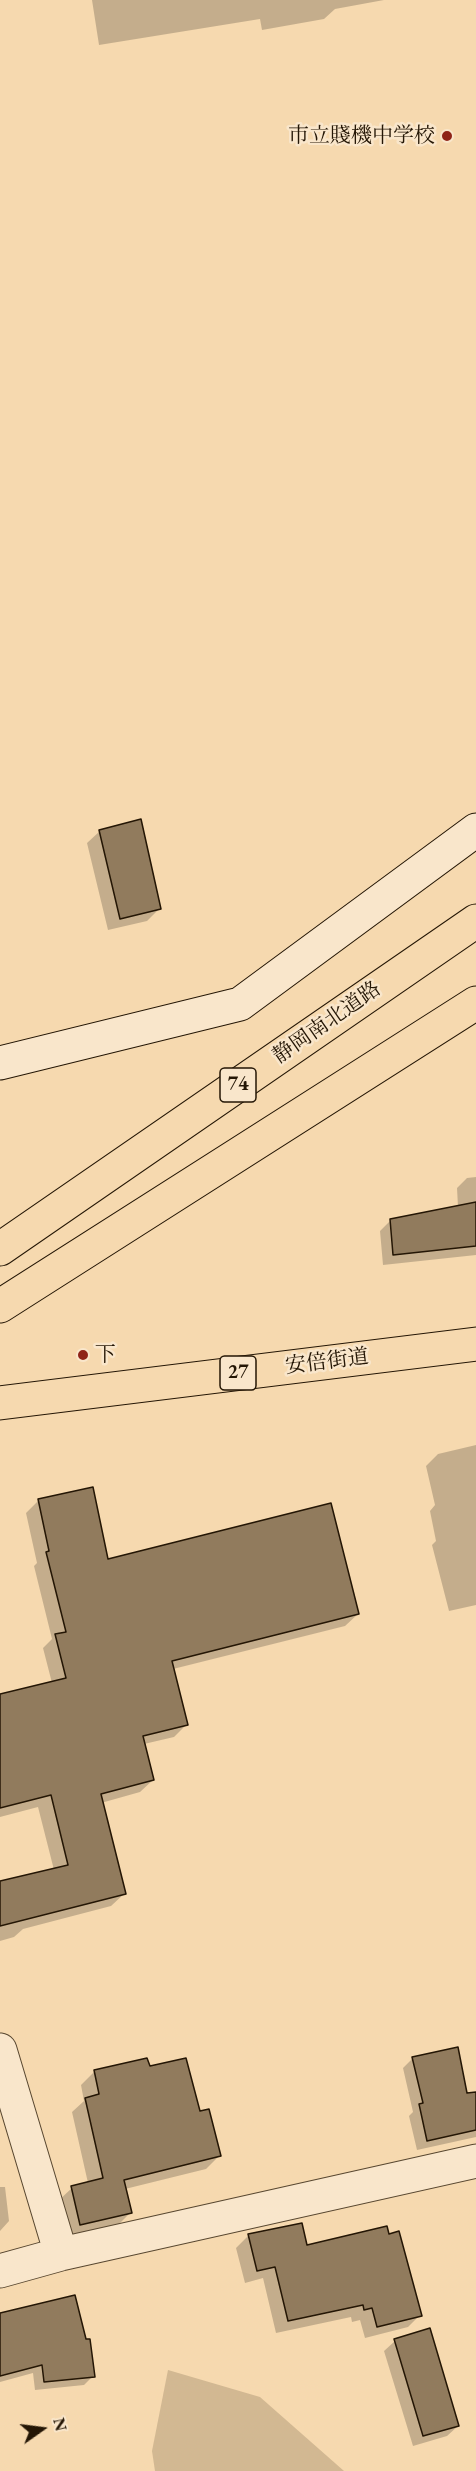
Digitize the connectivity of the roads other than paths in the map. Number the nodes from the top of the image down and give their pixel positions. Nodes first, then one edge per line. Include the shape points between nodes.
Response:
1 (476, 830) edge
2 (476, 921) edge
3 (476, 1004) edge
4 (0, 1063) edge
5 (0, 1249) edge
6 (0, 1306) edge
7 (476, 1344) edge
8 (0, 1403) edge
9 (0, 2050) edge
10 (476, 2161) edge
11 (61, 2254) junction
12 (0, 2271) edge

1 - 4 street via 240,1004
2 - 5 main road, 静岡南北道路 / 74
3 - 6 main road
7 - 8 main road, 安倍街道 / 27
9 - 11 street
10 - 11 street
11 - 12 street

